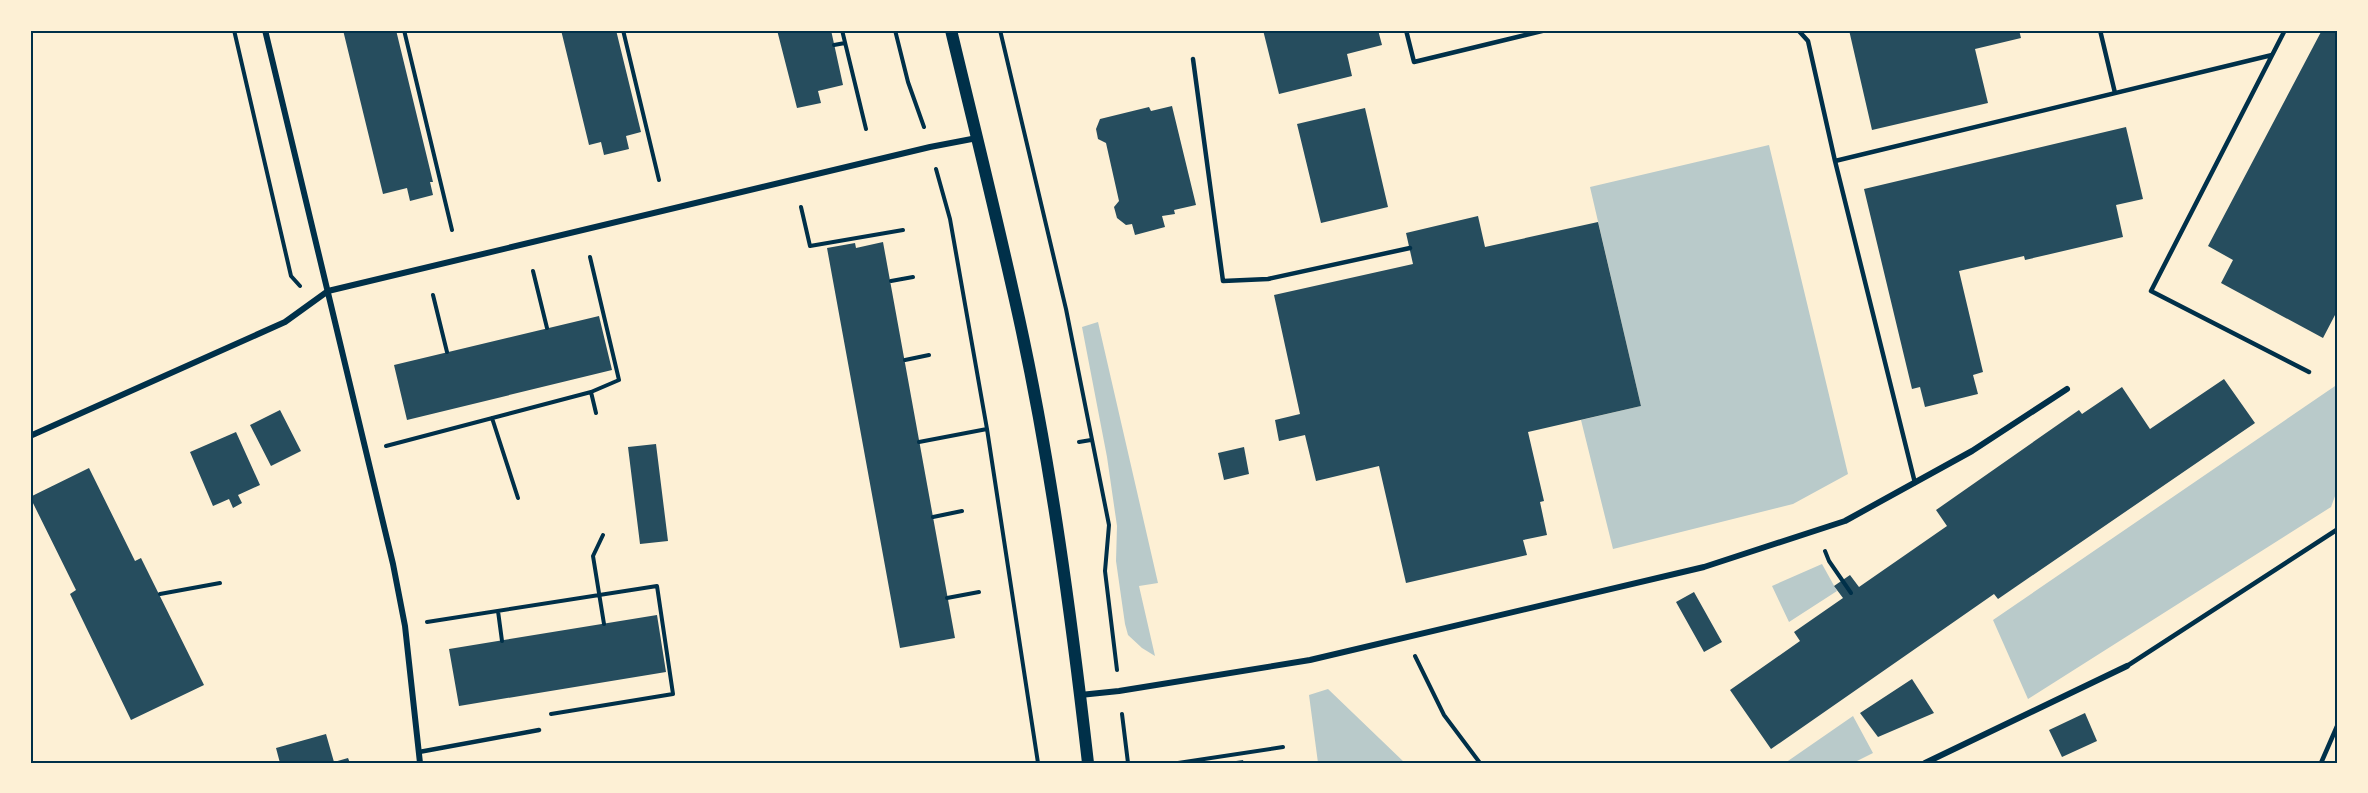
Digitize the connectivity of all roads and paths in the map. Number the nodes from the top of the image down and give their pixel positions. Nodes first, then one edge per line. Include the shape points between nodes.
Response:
1 (234, 30) edge
2 (265, 30) edge
3 (404, 30) edge
4 (623, 30) edge
5 (842, 30) edge
6 (895, 30) edge
7 (951, 30) edge
8 (1000, 30) edge
9 (1406, 30) edge
10 (1546, 30) edge
11 (1798, 30) edge
12 (2100, 30) edge
13 (2285, 30) edge
14 (845, 43) junction
15 (834, 45) dead end
16 (2272, 55) junction
17 (1193, 59) dead end
18 (2115, 93) junction
19 (866, 129) dead end
20 (976, 138) junction
21 (930, 147) junction
22 (1836, 161) junction
23 (658, 180) dead end
24 (801, 207) dead end
25 (452, 230) dead end
26 (903, 230) dead end
27 (1410, 248) dead end
28 (590, 257) dead end
29 (533, 271) dead end
30 (913, 277) dead end
31 (891, 282) dead end
32 (328, 291) junction
33 (433, 295) dead end
34 (314, 301) junction
35 (547, 328) dead end
36 (447, 352) dead end
37 (929, 355) dead end
38 (905, 360) dead end
39 (2309, 372) dead end
40 (2067, 389) dead end
41 (591, 392) junction
42 (596, 413) dead end
43 (492, 418) junction
44 (987, 429) junction
45 (30, 436) edge
46 (1091, 440) junction
47 (919, 442) dead end
48 (1079, 442) dead end
49 (365, 452) junction
50 (1915, 483) junction
51 (518, 498) dead end
52 (962, 511) dead end
53 (933, 517) dead end
54 (2338, 529) edge
55 (1817, 531) junction
56 (603, 535) dead end
57 (220, 583) dead end
58 (979, 592) dead end
59 (1851, 592) dead end
60 (160, 594) dead end
61 (599, 595) junction
62 (947, 598) dead end
63 (498, 611) junction
64 (604, 624) dead end
65 (405, 626) junction
66 (1406, 637) junction
67 (502, 641) dead end
68 (2127, 666) joint
69 (1119, 691) junction
70 (1080, 695) junction
71 (545, 715) dead end
72 (2338, 724) edge
73 (539, 730) dead end
74 (1283, 747) dead end
75 (419, 752) junction
76 (420, 763) edge
77 (1038, 763) edge
78 (1088, 763) edge
79 (1128, 763) edge
80 (1178, 763) edge
81 (1480, 763) edge
82 (1926, 763) edge
83 (2321, 763) edge

1 - 34 path via 291,276
2 - 32 street
3 - 25 path
4 - 23 path
5 - 14 path
6 - 21 path
7 - 20 main road
8 - 46 path via 1066,309
9 - 10 lane via 1414,62
11 - 22 lane via 1808,40
12 - 18 lane
13 - 16 lane
14 - 15 path
14 - 19 path
16 - 18 lane
16 - 39 lane via 2151,291
17 - 27 lane via 1223,281 1268,279
18 - 22 lane
20 - 21 street
20 - 70 main road via 1038,418
21 - 32 street
21 - 44 path via 950,219
22 - 50 lane
24 - 26 path via 810,246
28 - 41 path via 620,380
29 - 35 path
30 - 31 path
32 - 34 street
32 - 49 street
33 - 36 path
34 - 45 street via 285,322
37 - 38 path
40 - 50 street
41 - 42 path
41 - 43 path
43 - 49 path
43 - 51 path
44 - 47 path
44 - 77 path
46 - 48 path
46 - 69 path via 1108,525 1105,571
49 - 65 street
50 - 55 street via 1845,521
52 - 53 path
54 - 68 lane
55 - 59 path via 1829,561
55 - 66 street via 1704,567
56 - 61 path via 593,556
57 - 60 path
58 - 62 path
61 - 63 path
61 - 64 path
61 - 71 path via 657,586 674,694
63 - 65 path
63 - 67 path
65 - 75 street
66 - 69 street via 1310,660
66 - 81 path via 1444,715
68 - 82 street
69 - 70 street
69 - 79 path
70 - 78 main road
72 - 83 lane
73 - 75 lane
74 - 80 path
75 - 76 street

